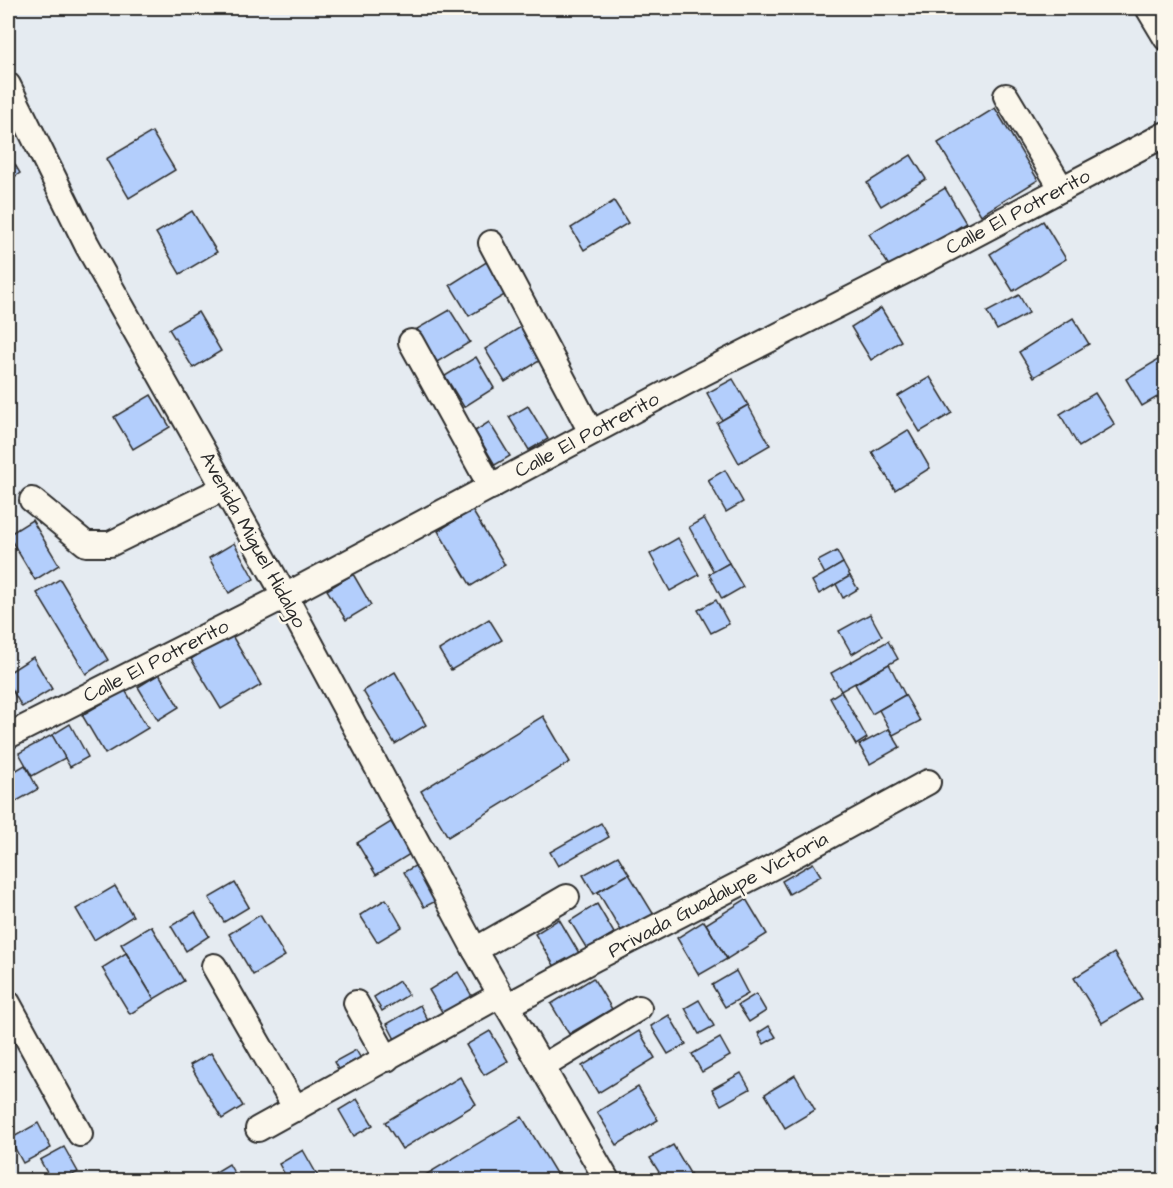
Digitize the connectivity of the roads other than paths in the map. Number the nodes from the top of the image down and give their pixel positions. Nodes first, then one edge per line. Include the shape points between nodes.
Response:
1 (1148, 8) edge
2 (1166, 38) edge
3 (8, 85) edge
4 (1006, 96) dead end
5 (1166, 134) edge
6 (1062, 189) junction
7 (491, 243) dead end
8 (411, 342) dead end
9 (591, 432) junction
10 (491, 486) junction
11 (224, 488) junction
12 (32, 500) dead end
13 (285, 596) junction
14 (8, 736) edge
15 (928, 782) dead end
16 (567, 897) dead end
17 (475, 950) junction
18 (214, 966) dead end
19 (504, 1001) junction
20 (8, 1003) edge
21 (356, 1003) dead end
22 (639, 1008) dead end
23 (387, 1059) junction
24 (542, 1067) junction
25 (296, 1108) junction
26 (258, 1130) dead end
27 (80, 1134) dead end
28 (607, 1180) edge

1 - 2 street
3 - 11 street, Avenida Miguel Hidalgo via 87,245
4 - 6 street
5 - 6 street, Calle El Potrerito
6 - 9 street, Calle El Potrerito
7 - 9 street
8 - 10 street
9 - 10 street, Calle El Potrerito
10 - 13 street, Calle El Potrerito
11 - 12 street via 110,544 86,544
11 - 13 street, Avenida Miguel Hidalgo
13 - 14 street, Calle El Potrerito
13 - 17 street, Avenida Miguel Hidalgo
15 - 19 street, Privada Guadalupe Victoria via 762,873
16 - 17 street
17 - 19 street, Avenida Miguel Hidalgo
18 - 25 street
19 - 23 street, Privada Guadalupe Victoria
19 - 24 street, Avenida Miguel Hidalgo
20 - 27 street
21 - 23 street
22 - 24 street
23 - 25 street, Privada Guadalupe Victoria
24 - 28 street, Avenida Miguel Hidalgo
25 - 26 street, Privada Guadalupe Victoria

